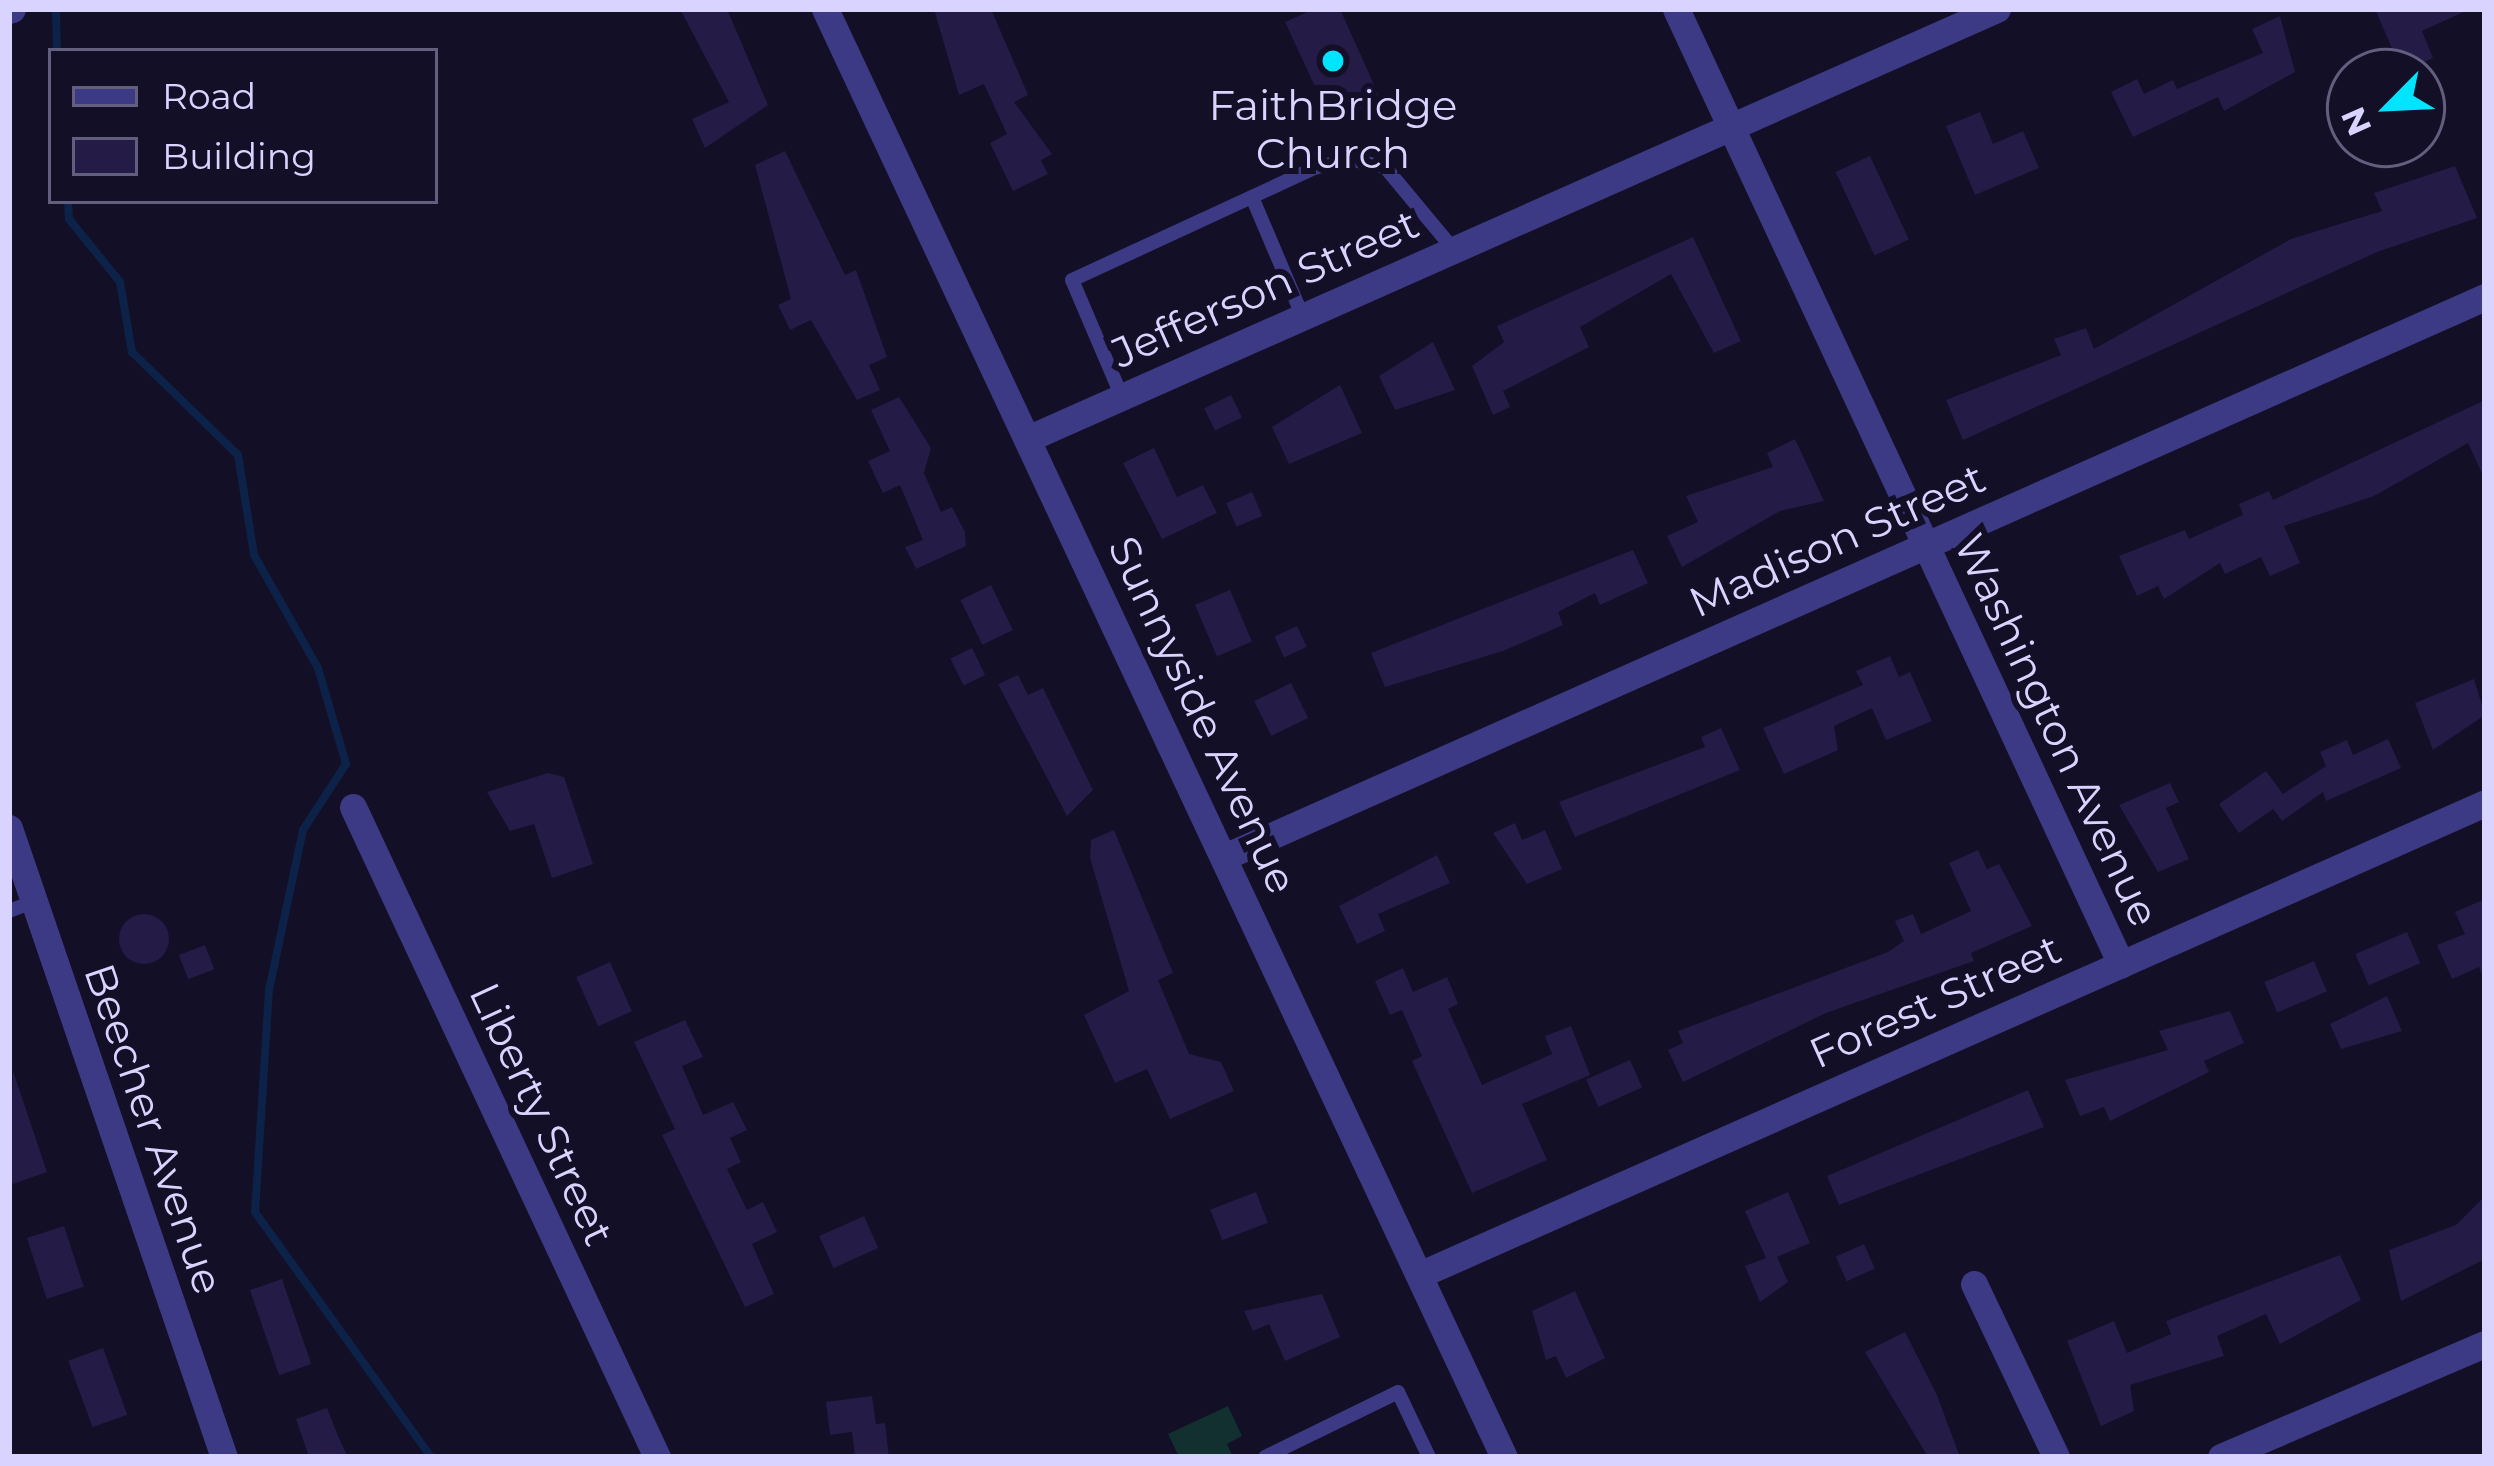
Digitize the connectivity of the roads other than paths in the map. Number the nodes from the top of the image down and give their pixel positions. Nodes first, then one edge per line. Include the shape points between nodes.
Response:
1 (825, 9) edge
2 (1676, 9) edge
3 (1997, 9) edge
4 (1730, 128) junction
5 (1252, 197) junction
6 (1454, 250) junction
7 (2485, 297) edge
8 (1303, 317) junction
9 (1122, 397) junction
10 (1027, 439) junction
11 (1924, 547) junction
12 (2485, 803) edge
13 (353, 807) dead end
14 (9, 828) edge
15 (1223, 857) junction
16 (21, 907) edge
17 (2121, 964) junction
18 (1419, 1276) junction
19 (1974, 1284) dead end
20 (2485, 1344) edge
21 (224, 1457) edge
22 (657, 1457) edge
23 (1265, 1457) edge
24 (1429, 1457) edge
25 (1504, 1457) edge
26 (2056, 1457) edge
27 (2221, 1457) edge

1 - 10 street, Sunnyside Avenue
2 - 4 street, Washington Avenue
3 - 4 street, Jefferson Street
4 - 6 street, Jefferson Street
4 - 11 street, Washington Avenue
5 - 6 lane via 1349,159 1385,167
5 - 8 lane
5 - 9 lane via 1072,280
6 - 8 street, Jefferson Street
7 - 11 street, Madison Street
8 - 9 street, Jefferson Street
9 - 10 street, Jefferson Street
10 - 15 street, Sunnyside Avenue
11 - 15 street, Madison Street
11 - 17 street, Washington Avenue
12 - 17 street, Forest Street
13 - 22 street, Liberty Street
14 - 16 street, Beecher Avenue
15 - 18 street, Sunnyside Avenue
16 - 21 street, Beecher Avenue
17 - 18 street, Forest Street
18 - 25 street, Sunnyside Avenue
19 - 26 street
20 - 27 street
23 - 24 lane via 1398,1392

